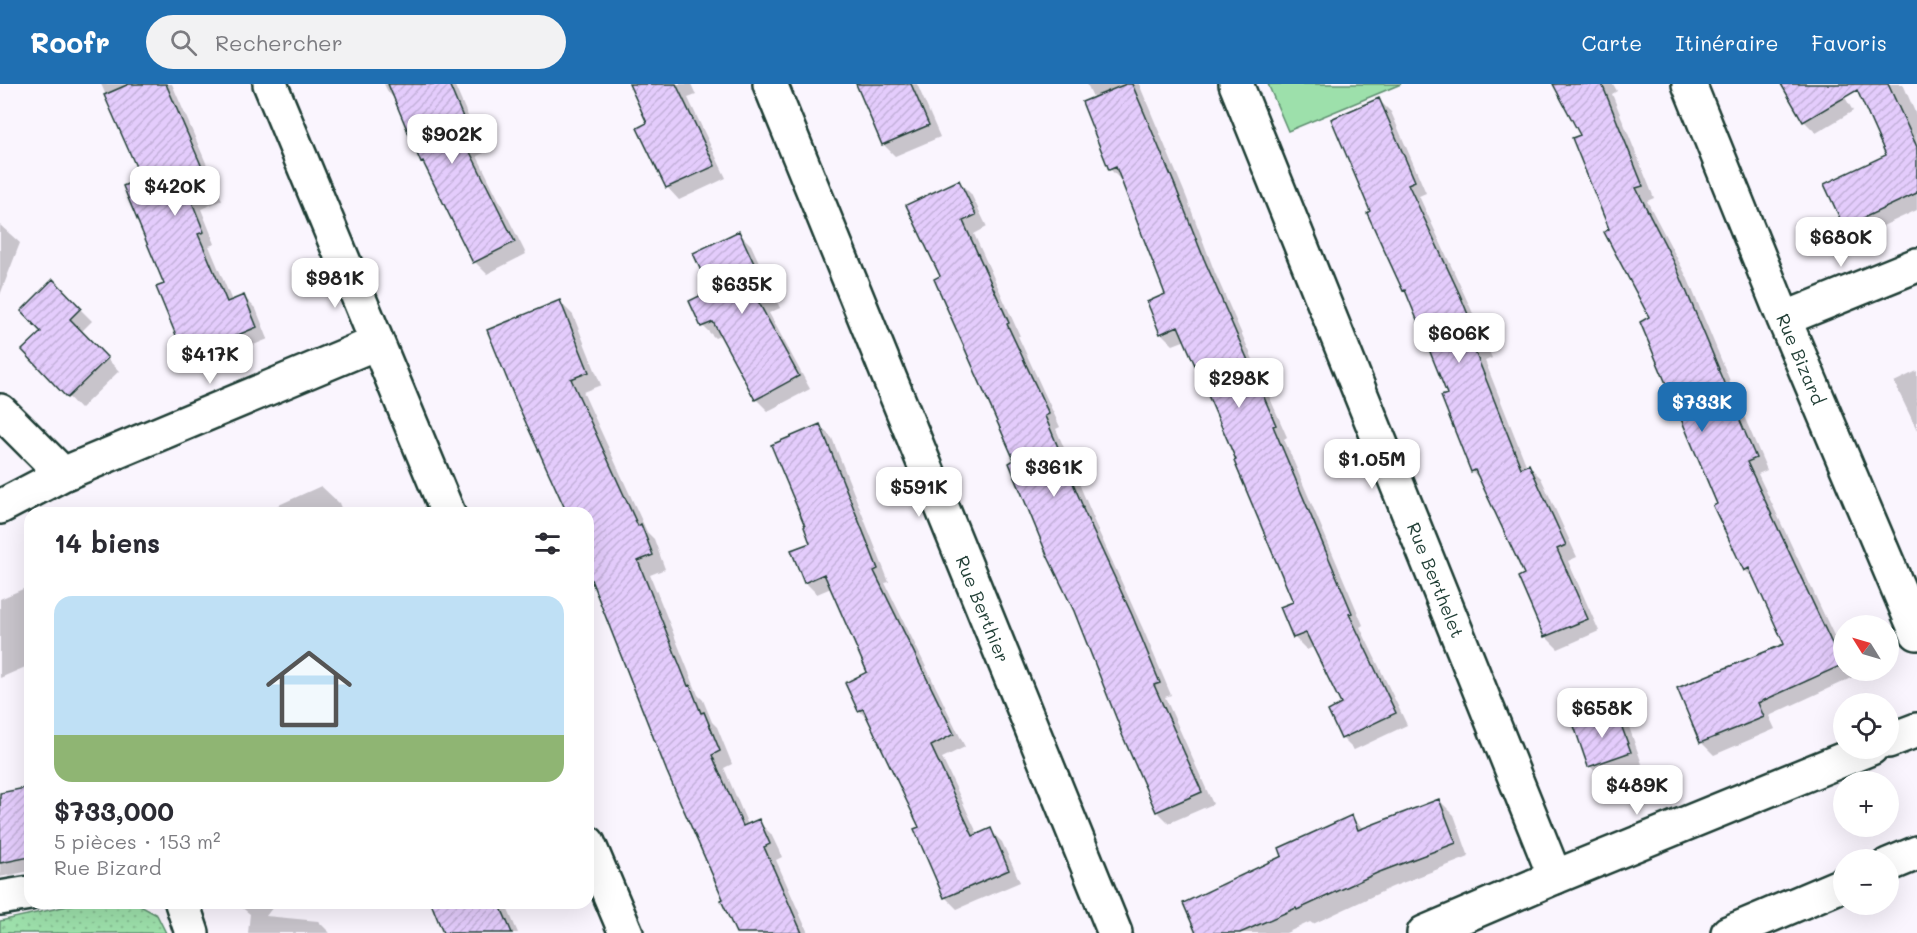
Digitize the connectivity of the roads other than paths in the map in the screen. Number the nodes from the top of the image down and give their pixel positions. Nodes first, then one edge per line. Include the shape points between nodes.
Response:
1 (270, 84) edge
2 (770, 84) edge
3 (1236, 84) edge
4 (1689, 84) edge
5 (1917, 265) edge
6 (1784, 319) junction
7 (376, 343) junction
8 (0, 411) edge
9 (63, 474) junction
10 (0, 507) edge
11 (445, 507) edge
12 (1917, 633) edge
13 (1917, 730) edge
14 (1899, 737) edge
15 (1843, 759) edge
16 (1917, 853) edge
17 (594, 857) edge
18 (1899, 860) edge
19 (1555, 877) junction
20 (1833, 889) edge
21 (24, 893) edge
22 (0, 898) edge
23 (184, 909) edge
24 (192, 933) edge
25 (626, 933) edge
26 (1115, 933) edge
27 (1424, 933) edge
28 (1728, 933) edge

1 - 7 street
2 - 26 street, Rue Berthier
3 - 19 street, Rue Berthelet
4 - 6 street, Rue Bizard
5 - 6 street
6 - 12 street, Rue Bizard
7 - 9 street
7 - 11 street
8 - 9 street
9 - 10 street
13 - 14 street
15 - 19 street
16 - 18 street
17 - 25 street
19 - 27 street
20 - 28 street
21 - 22 street
23 - 24 street

